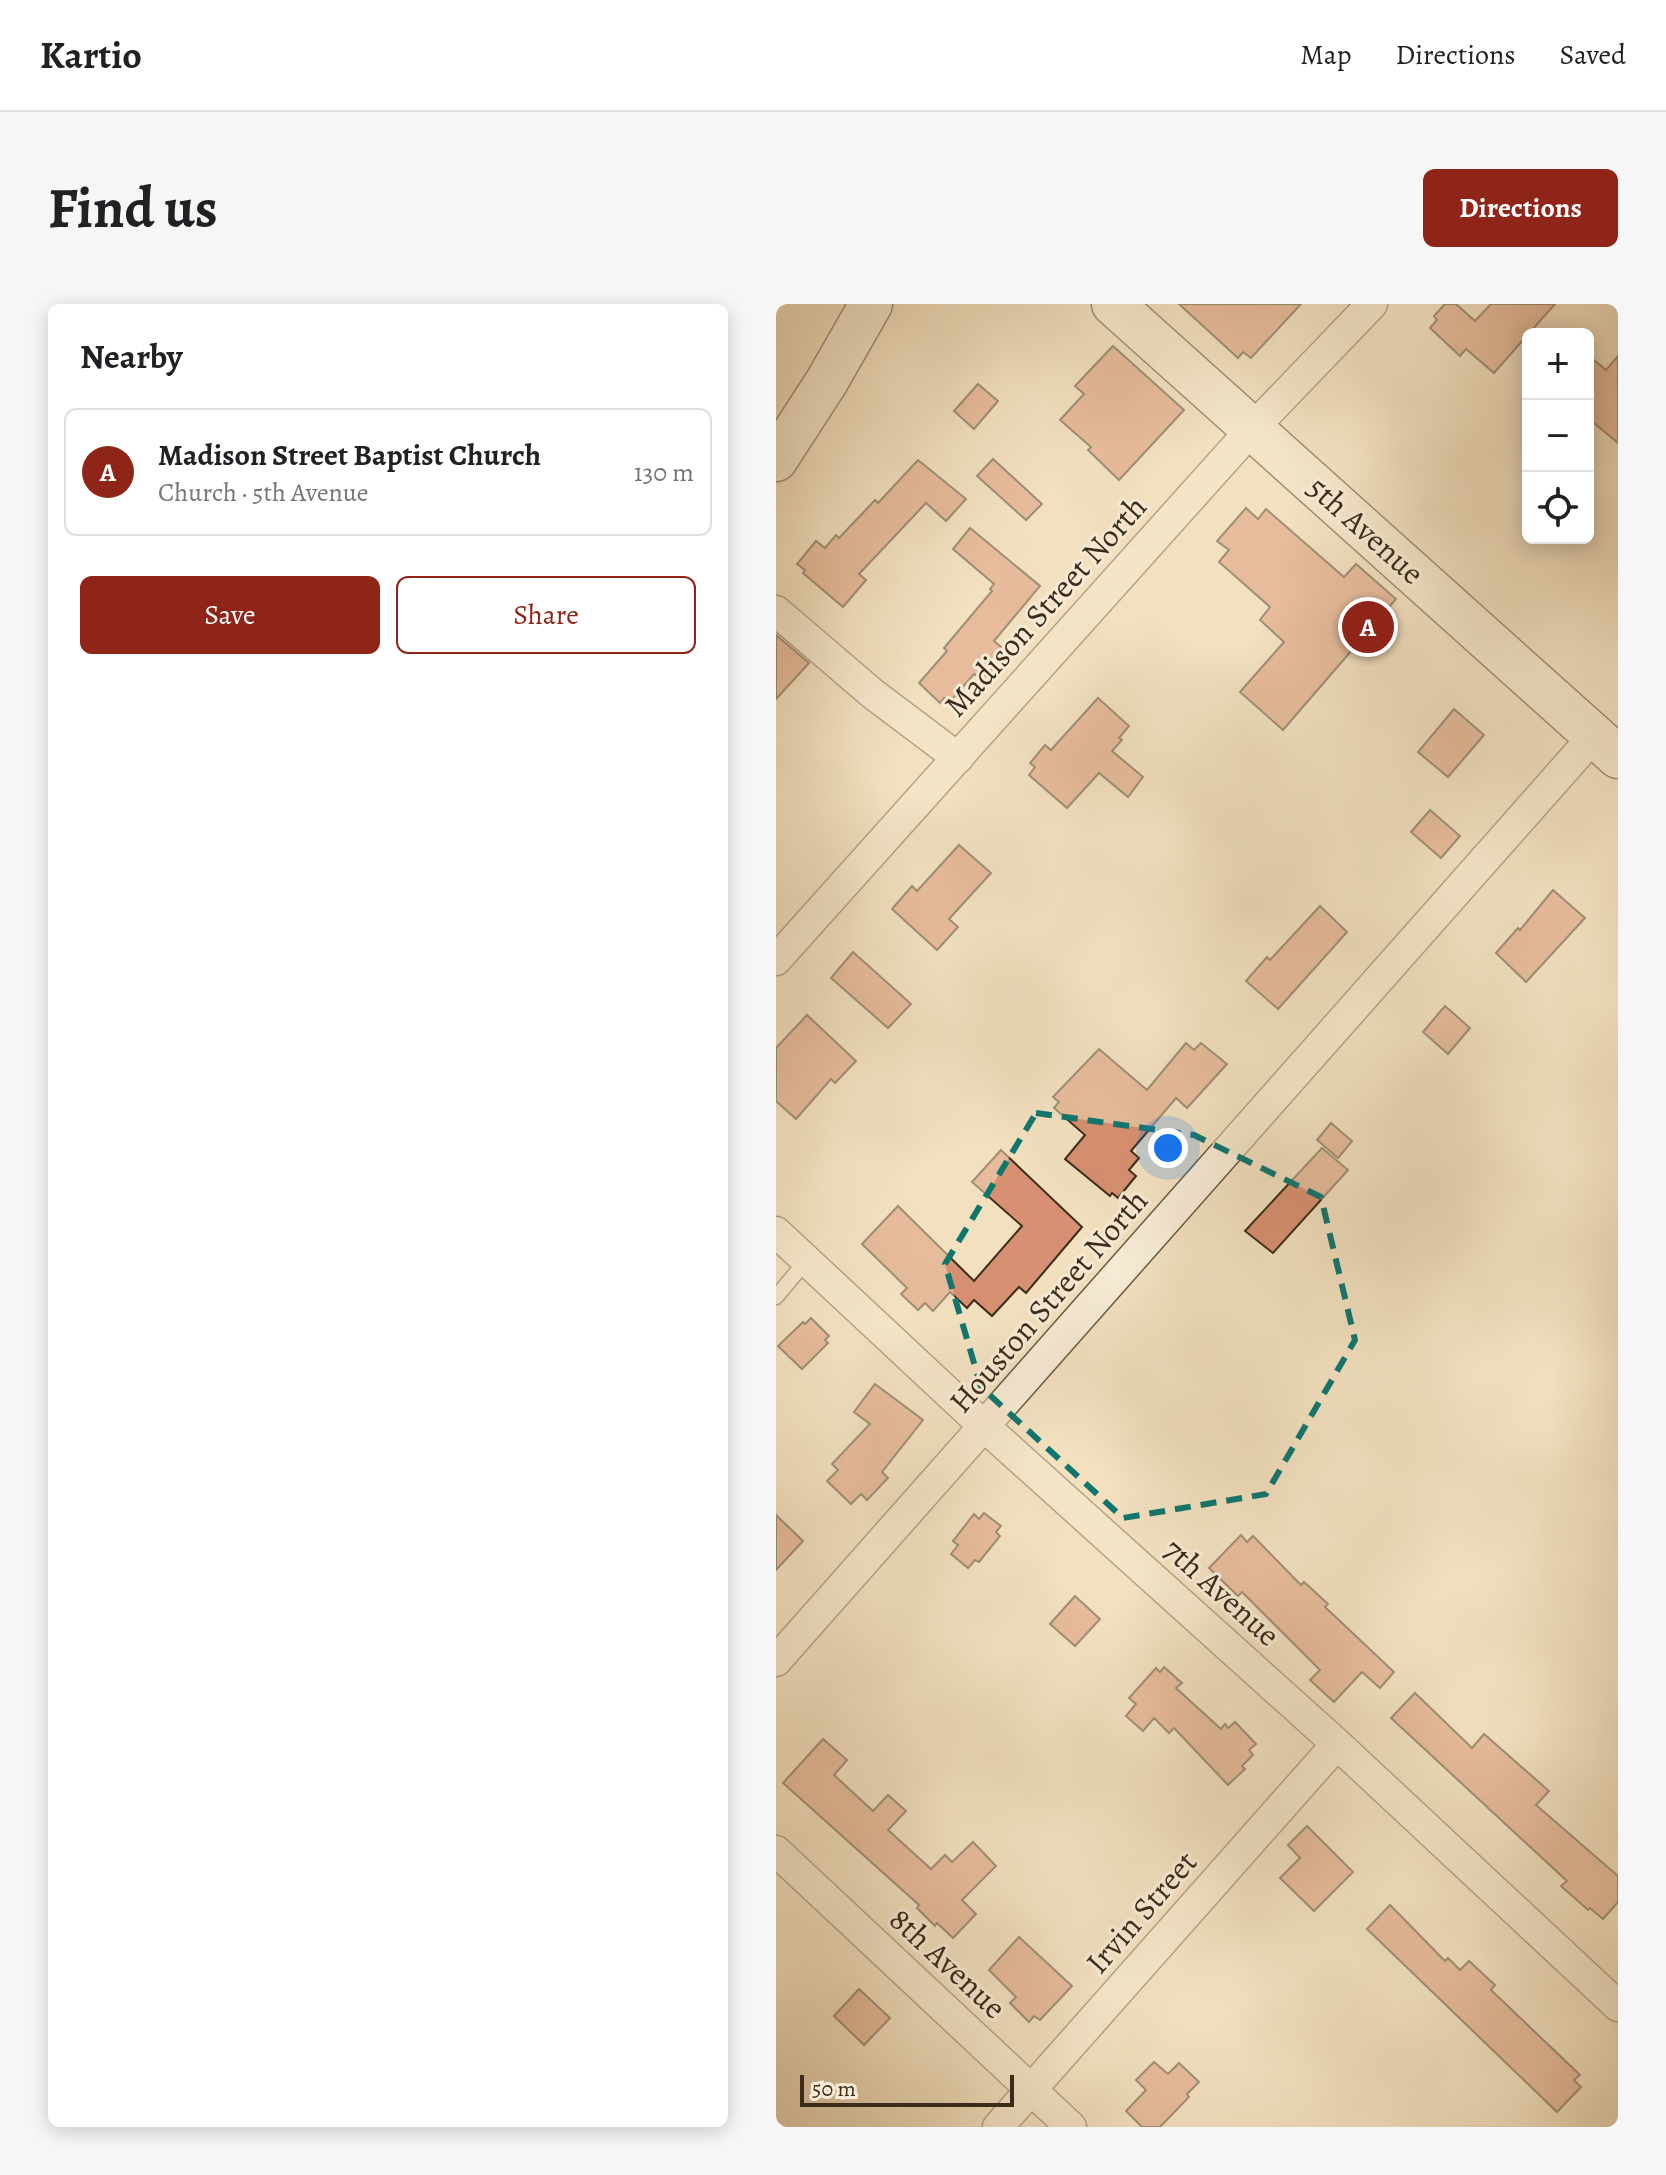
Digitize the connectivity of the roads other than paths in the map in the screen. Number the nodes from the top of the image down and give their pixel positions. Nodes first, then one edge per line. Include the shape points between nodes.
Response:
1 (871, 304) edge
2 (1113, 304) edge
3 (1372, 304) edge
4 (1253, 428) junction
5 (776, 460) edge
6 (776, 611) edge
7 (1606, 747) edge
8 (958, 758) junction
9 (776, 960) edge
10 (776, 1232) edge
11 (807, 1260) junction
12 (776, 1297) edge
13 (985, 1427) junction
14 (776, 1661) edge
15 (1337, 1744) junction
16 (776, 1851) edge
17 (1618, 2006) edge
18 (1031, 2090) junction
19 (998, 2127) edge
20 (1071, 2127) edge

1 - 5 street
2 - 4 street, 5th Avenue
3 - 4 street, Madison Street North
4 - 7 street, 5th Avenue
4 - 8 street, Madison Street North
6 - 8 street
7 - 13 street, Houston Street North
8 - 9 street, Madison Street North
10 - 11 street, 7th Avenue
11 - 12 lane
11 - 13 street, 7th Avenue
13 - 14 street, Houston Street North
13 - 15 street, 7th Avenue
15 - 17 street, 7th Avenue
15 - 18 street, Irvin Street
16 - 18 street, 8th Avenue
18 - 19 street, Irvin Street
18 - 20 street, 8th Avenue

